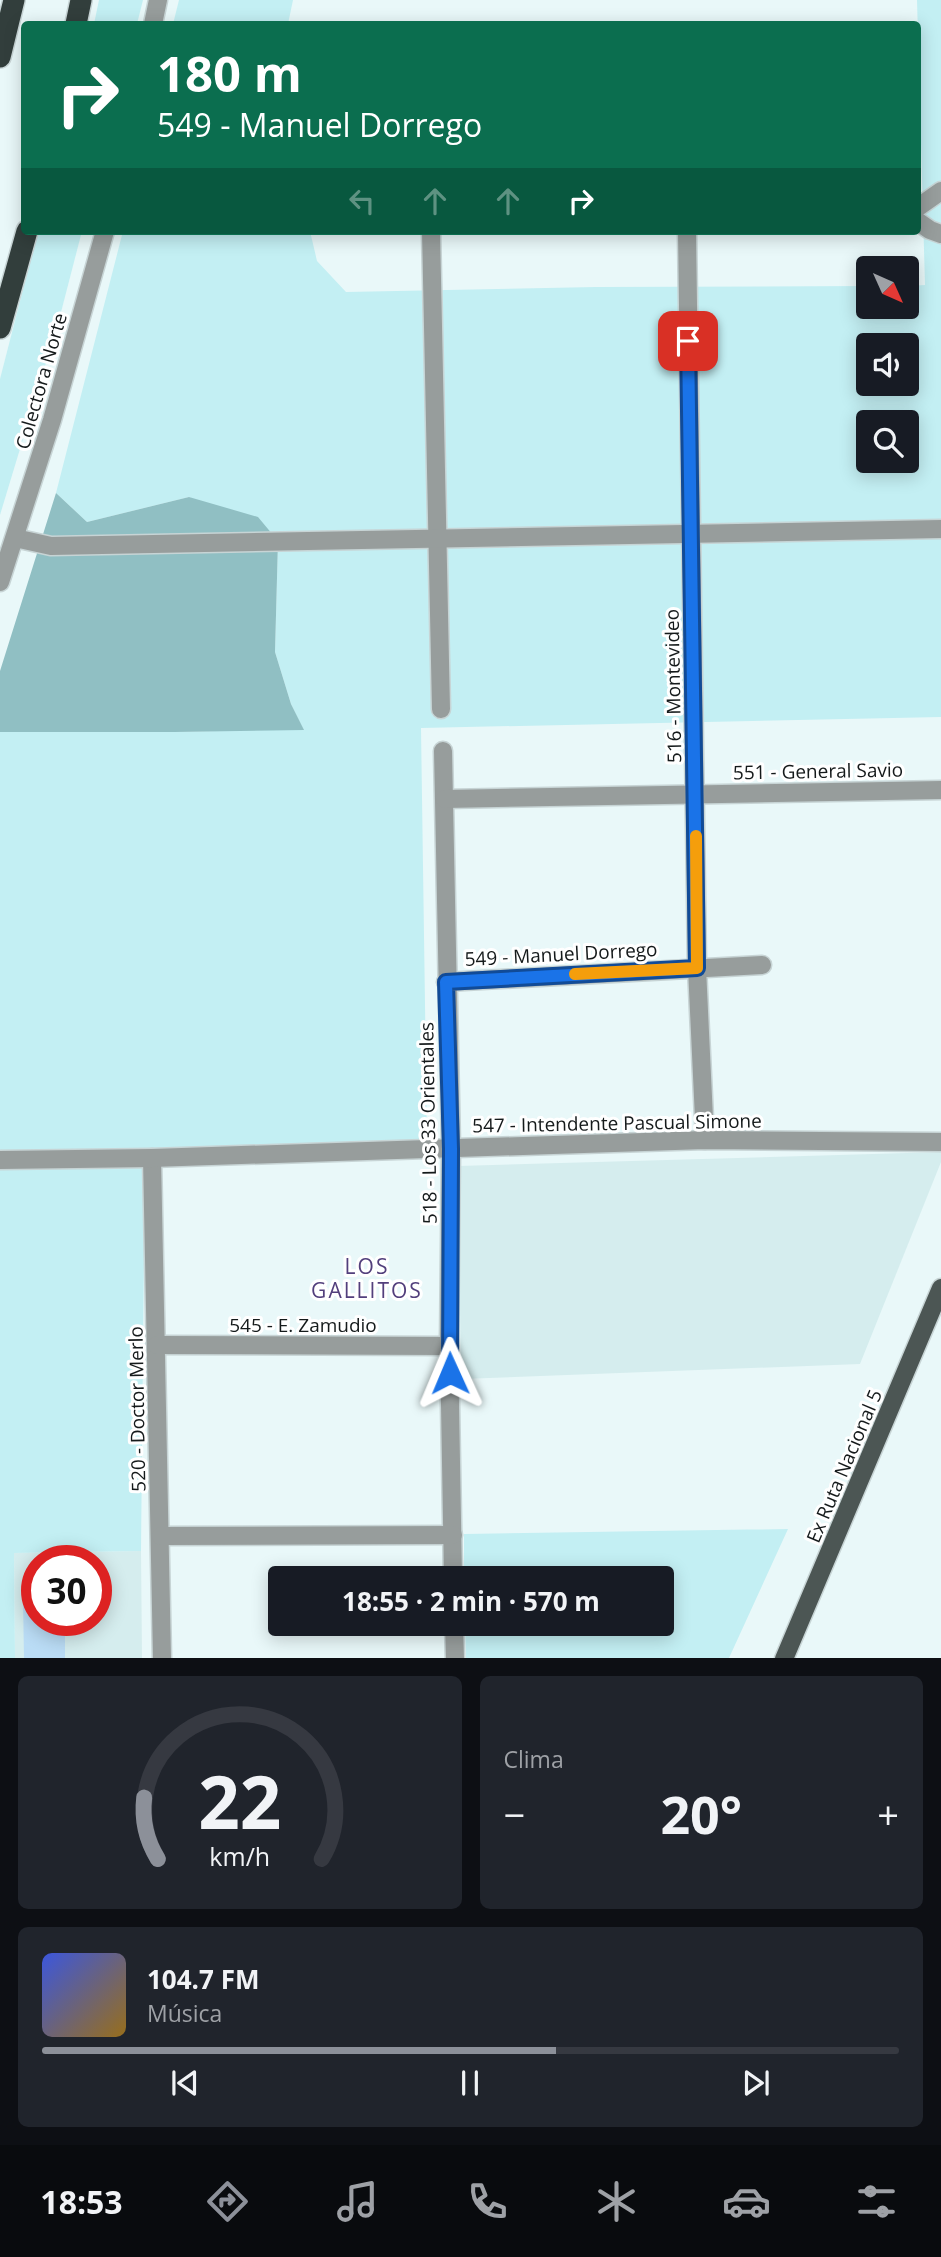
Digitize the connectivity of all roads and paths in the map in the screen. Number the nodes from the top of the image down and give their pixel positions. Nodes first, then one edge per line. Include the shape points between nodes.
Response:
1 (14, 0) edge
2 (81, 0) edge
3 (158, 0) edge
4 (77, 21) edge
5 (154, 21) edge
6 (0, 57) edge
7 (941, 191) edge
8 (921, 205) edge
9 (921, 224) edge
10 (941, 234) edge
11 (26, 235) edge
12 (104, 235) edge
13 (431, 235) edge
14 (687, 235) edge
15 (0, 328) edge
16 (941, 529) edge
17 (691, 534) junction
18 (15, 538) junction
19 (438, 538) junction
20 (0, 582) edge
21 (441, 709) dead end
22 (443, 751) dead end
23 (941, 790) edge
24 (695, 795) junction
25 (445, 799) junction
26 (762, 965) dead end
27 (697, 968) junction
28 (446, 982) junction
29 (705, 1140) junction
30 (941, 1142) edge
31 (451, 1149) junction
32 (152, 1158) junction
33 (0, 1160) edge
34 (941, 1288) edge
35 (157, 1345) junction
36 (449, 1346) junction
37 (453, 1535) junction
38 (160, 1536) junction
39 (453, 1566) edge
40 (454, 1636) edge
41 (162, 1658) edge
42 (455, 1658) edge
43 (784, 1658) edge

1 - 6 highway
2 - 4 highway
3 - 5 street
7 - 8 street
9 - 10 street
11 - 15 highway
12 - 18 street, Colectora Norte
13 - 19 street
14 - 17 street, 516 - Montevideo
16 - 17 street
17 - 19 street
17 - 24 street, 516 - Montevideo
18 - 19 street via 51,546
18 - 20 street, Colectora Norte
19 - 21 street
22 - 25 street, 518 - Los 33 Orientales
23 - 24 street, 551 - General Savio
24 - 25 street, 551 - General Savio
24 - 27 street, 516 - Montevideo
25 - 28 street, 518 - Los 33 Orientales
26 - 27 street, 549 - Manuel Dorrego
27 - 28 street, 549 - Manuel Dorrego
27 - 29 street, 516 - Montevideo
28 - 31 street, 518 - Los 33 Orientales
29 - 30 street, 547 - Intendente Pascual Simone
29 - 31 street, 547 - Intendente Pascual Simone
31 - 32 street, 547 - Intendente Pascual Simone
31 - 36 street, 518 - Los 33 Orientales
32 - 33 street, 547 - Intendente Pascual Simone
32 - 35 street, 520 - Doctor Merlo
34 - 43 main road, Ex Ruta Nacional 5
35 - 36 street, 545 - E. Zamudio
35 - 38 street, 520 - Doctor Merlo
36 - 37 street, 518 - Los 33 Orientales
37 - 38 street
37 - 39 street, 518 - Los 33 Orientales
38 - 41 street, 520 - Doctor Merlo
40 - 42 street

